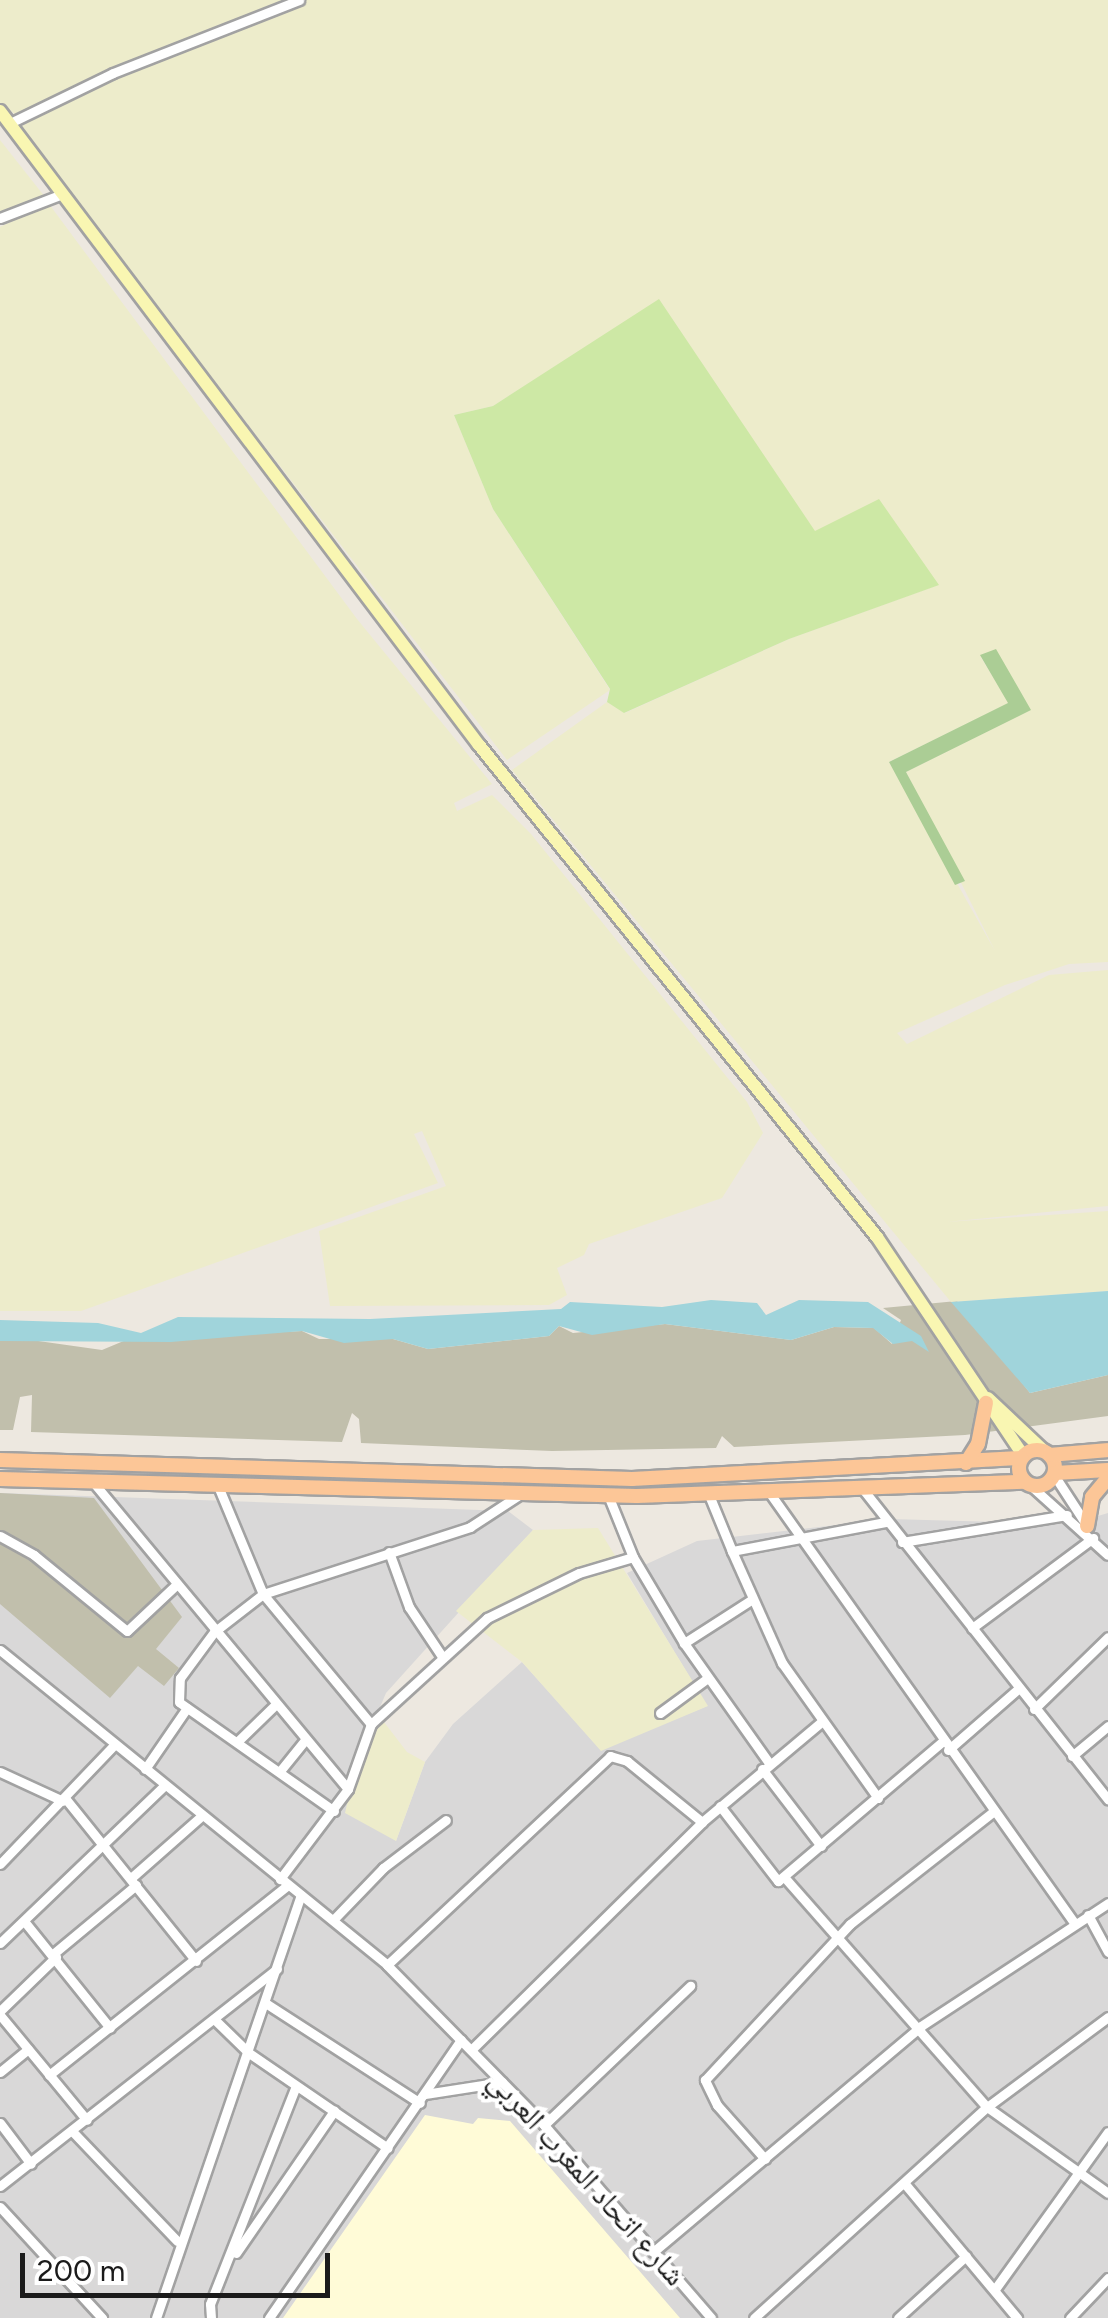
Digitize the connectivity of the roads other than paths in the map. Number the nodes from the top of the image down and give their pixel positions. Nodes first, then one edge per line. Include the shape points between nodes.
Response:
1 (299, 0) edge
2 (0, 111) edge
3 (10, 123) junction
4 (60, 195) junction
5 (0, 218) edge
6 (984, 1398) junction
7 (1108, 1450) edge
8 (1047, 1453) junction
9 (1022, 1457) junction
10 (0, 1460) edge
11 (966, 1463) junction
12 (1108, 1470) edge
13 (1054, 1474) junction
14 (1108, 1478) edge
15 (0, 1479) edge
16 (93, 1482) junction
17 (1027, 1484) junction
18 (218, 1486) junction
19 (862, 1487) junction
20 (769, 1492) junction
21 (522, 1493) junction
22 (608, 1495) junction
23 (709, 1495) junction
24 (1067, 1515) junction
25 (886, 1522) junction
26 (1090, 1534) junction
27 (0, 1536) edge
28 (801, 1542) junction
29 (902, 1542) junction
30 (732, 1551) junction
31 (389, 1552) junction
32 (1108, 1555) edge
33 (633, 1557) junction
34 (176, 1585) junction
35 (263, 1594) junction
36 (752, 1600) junction
37 (972, 1628) junction
38 (214, 1632) junction
39 (1108, 1637) edge
40 (684, 1644) junction
41 (0, 1650) edge
42 (440, 1654) junction
43 (705, 1680) junction
44 (1018, 1690) junction
45 (275, 1705) junction
46 (188, 1708) junction
47 (1034, 1709) junction
48 (660, 1712) dead end
49 (821, 1722) junction
50 (370, 1724) junction
51 (1108, 1726) edge
52 (305, 1740) junction
53 (238, 1741) junction
54 (114, 1744) junction
55 (945, 1746) junction
56 (1072, 1756) junction
57 (765, 1766) junction
58 (145, 1770) junction
59 (280, 1771) junction
60 (0, 1772) edge
61 (164, 1786) junction
62 (348, 1789) junction
63 (878, 1798) junction
64 (64, 1800) junction
65 (1108, 1800) edge
66 (720, 1806) junction
67 (334, 1811) junction
68 (994, 1811) junction
69 (199, 1818) junction
70 (446, 1820) dead end
71 (702, 1822) junction
72 (103, 1842) junction
73 (821, 1846) junction
74 (0, 1864) edge
75 (785, 1878) junction
76 (134, 1882) junction
77 (284, 1882) junction
78 (301, 1895) junction
79 (1108, 1903) edge
80 (1088, 1916) junction
81 (334, 1919) junction
82 (24, 1921) junction
83 (1075, 1924) junction
84 (840, 1935) junction
85 (0, 1943) edge
86 (1108, 1952) edge
87 (55, 1955) junction
88 (196, 1961) junction
89 (387, 1965) junction
90 (278, 1968) junction
91 (690, 1986) dead end
92 (267, 2004) junction
93 (0, 2013) edge
94 (1108, 2017) edge
95 (214, 2019) junction
96 (921, 2026) junction
97 (110, 2028) junction
98 (461, 2040) junction
99 (28, 2049) junction
100 (472, 2050) junction
101 (249, 2053) junction
102 (0, 2072) edge
103 (50, 2075) junction
104 (502, 2082) junction
105 (296, 2086) junction
106 (422, 2099) junction
107 (987, 2107) junction
108 (334, 2111) junction
109 (86, 2120) junction
110 (0, 2123) edge
111 (544, 2125) junction
112 (72, 2131) junction
113 (1108, 2132) edge
114 (388, 2148) junction
115 (765, 2159) junction
116 (31, 2164) junction
117 (1080, 2172) junction
118 (904, 2184) junction
119 (0, 2186) edge
120 (1108, 2193) edge
121 (0, 2207) edge
122 (177, 2241) junction
123 (653, 2252) junction
124 (966, 2256) junction
125 (225, 2268) junction
126 (1108, 2278) edge
127 (994, 2288) junction
128 (102, 2318) edge
129 (156, 2318) edge
130 (211, 2318) edge
131 (268, 2318) edge
132 (712, 2318) edge
133 (754, 2318) edge
134 (898, 2318) edge
135 (1017, 2318) edge
136 (1070, 2318) edge

1 - 3 street via 113,73
2 - 3 street
3 - 4 street
4 - 5 street
4 - 6 street via 478,745 878,1237
6 - 8 street
6 - 9 street
6 - 11 main road via 978,1444
7 - 8 main road
8 - 9 main road
8 - 13 main road
9 - 11 main road
9 - 17 main road
10 - 11 main road via 632,1479
12 - 13 main road
13 - 17 main road via 1044,1486
13 - 26 street
14 - 26 main road via 1092,1497
15 - 16 main road
16 - 18 main road
16 - 34 street
17 - 19 main road
17 - 24 street
18 - 21 main road
18 - 35 street
19 - 20 main road
19 - 25 street
20 - 23 main road
20 - 28 street
21 - 22 main road
21 - 31 street via 470,1527
22 - 23 main road
22 - 33 street
23 - 30 street
24 - 26 street
24 - 29 street
25 - 28 street
25 - 29 street
26 - 32 street
26 - 37 street
27 - 34 street via 34,1555 127,1632
28 - 30 street
28 - 55 street
29 - 37 street
30 - 36 street
31 - 35 street
31 - 42 street via 409,1607
33 - 40 street
33 - 42 street via 515,1603
34 - 38 street
35 - 38 street
35 - 50 street
36 - 40 street
36 - 49 street
37 - 44 street
38 - 45 street
38 - 46 street via 177,1683 176,1698
39 - 47 street
40 - 43 street
41 - 54 street, شارع اتحاد المغرب العربي
42 - 50 street
43 - 48 street
43 - 57 street
44 - 47 street
44 - 55 street
45 - 52 street
45 - 53 street
46 - 53 street
46 - 58 street
47 - 56 street
49 - 57 street
49 - 63 street
50 - 62 street
51 - 56 street
52 - 59 street
52 - 62 street
53 - 59 street
54 - 58 street, شارع اتحاد المغرب العربي
54 - 64 street
55 - 63 street
55 - 68 street
56 - 65 street
57 - 66 street
57 - 73 street
58 - 61 street, شارع اتحاد المغرب العربي
59 - 67 street
60 - 64 street
61 - 69 street, شارع اتحاد المغرب العربي
61 - 72 street
62 - 67 street
63 - 73 street
64 - 72 street
64 - 74 street
66 - 71 street
66 - 75 street via 770,1878
67 - 77 street
68 - 83 street
68 - 84 street
69 - 76 street
69 - 77 street, شارع اتحاد المغرب العربي
70 - 81 street via 370,1880
71 - 89 street via 627,1761 610,1756
71 - 100 street
72 - 76 street
72 - 82 street
73 - 75 street
75 - 84 street
76 - 87 street
76 - 88 street
77 - 78 street, شارع اتحاد المغرب العربي
77 - 88 street
78 - 81 street, شارع اتحاد المغرب العربي
78 - 90 street
79 - 80 street
80 - 83 street
80 - 86 street
81 - 89 street, شارع اتحاد المغرب العربي
82 - 85 street
82 - 87 street
83 - 96 street
84 - 96 street
84 - 115 street via 705,2080 717,2105
87 - 93 street
87 - 97 street
88 - 97 street
89 - 98 street, شارع اتحاد المغرب العربي
90 - 92 street
90 - 95 street
91 - 111 street
92 - 101 street
92 - 106 street
93 - 99 street
94 - 107 street
95 - 101 street
95 - 109 street
96 - 107 street
96 - 115 street
97 - 103 street
98 - 100 street, شارع اتحاد المغرب العربي
98 - 106 street
99 - 102 street
99 - 103 street
100 - 104 street, شارع اتحاد المغرب العربي
101 - 105 street
101 - 122 street
103 - 109 street
104 - 106 street
104 - 111 street, شارع اتحاد المغرب العربي
105 - 108 street
105 - 125 street
106 - 114 street
107 - 117 street
107 - 118 street
108 - 114 street
108 - 125 street
109 - 112 street
110 - 116 street
111 - 123 street, شارع اتحاد المغرب العربي
112 - 116 street
112 - 122 street
113 - 117 street
114 - 131 street
115 - 123 street
116 - 119 street
117 - 120 street
117 - 127 street
118 - 124 street
118 - 133 street
121 - 128 street
122 - 129 street
123 - 132 street, شارع اتحاد المغرب العربي
124 - 127 street
124 - 134 street
125 - 130 street
126 - 136 street
127 - 135 street

